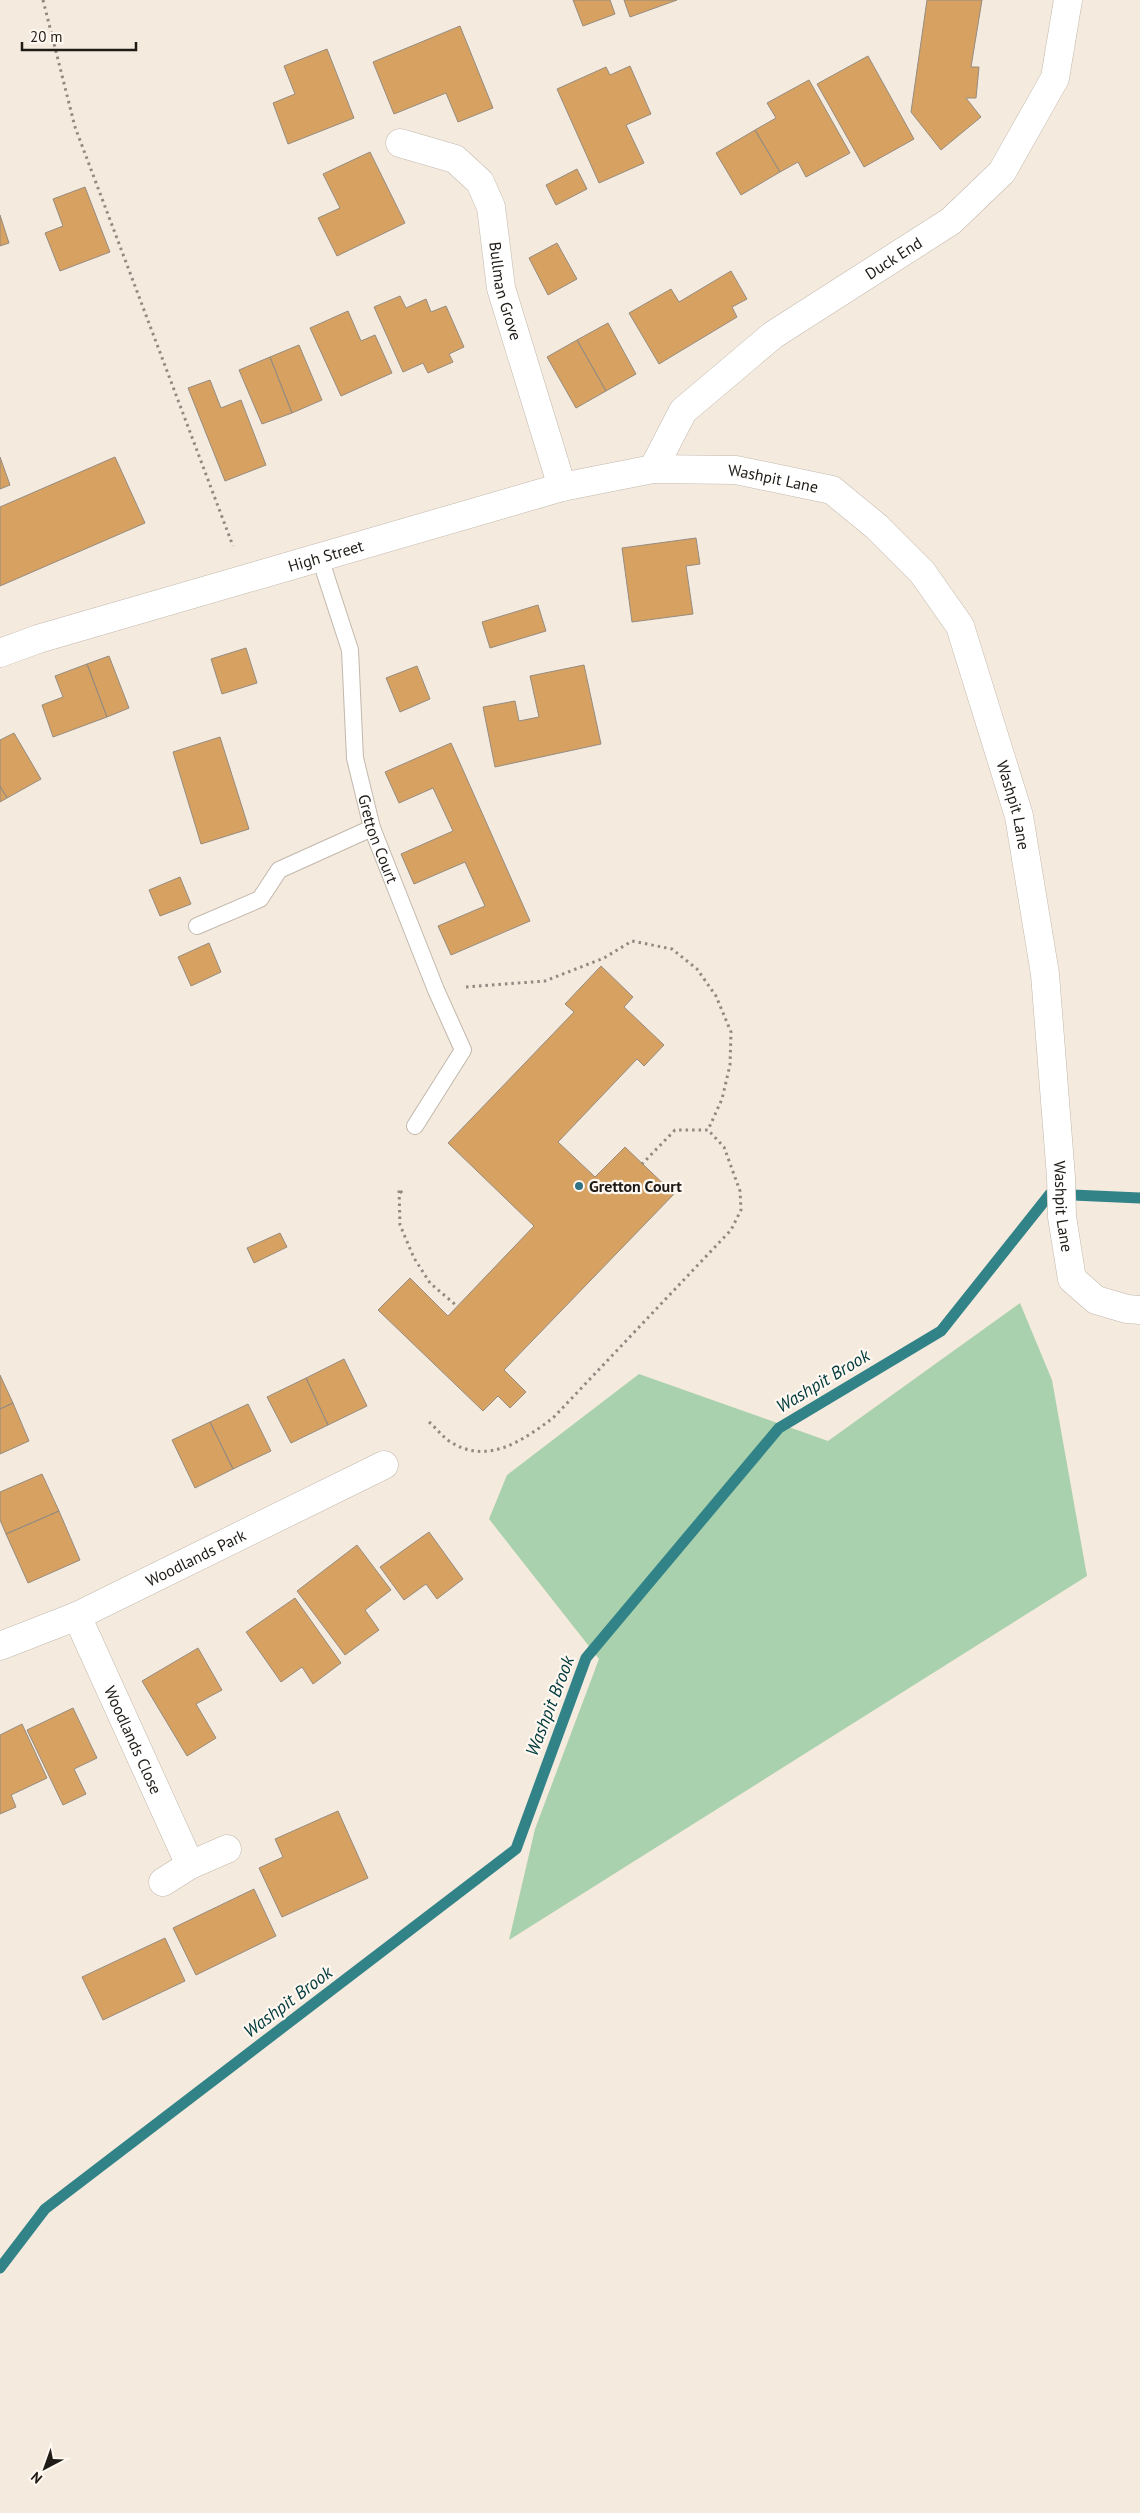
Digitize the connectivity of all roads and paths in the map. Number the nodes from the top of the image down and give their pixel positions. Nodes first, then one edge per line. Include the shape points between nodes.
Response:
1 (42, 0) edge
2 (1068, 0) edge
3 (400, 143) dead end
4 (653, 469) junction
5 (562, 487) junction
6 (320, 558) junction
7 (246, 580) junction
8 (0, 653) edge
9 (372, 828) junction
10 (197, 926) dead end
11 (436, 990) junction
12 (414, 1126) dead end
13 (708, 1130) junction
14 (642, 1164) dead end
15 (402, 1193) dead end
16 (457, 1306) dead end
17 (1140, 1310) edge
18 (429, 1422) dead end
19 (384, 1465) dead end
20 (77, 1616) junction
21 (1, 1643) edge
22 (227, 1849) dead end
23 (190, 1865) junction
24 (163, 1882) dead end

1 - 7 path via 75,126
2 - 4 street, Duck End via 1055,78 1002,172 951,221 773,335 683,411
3 - 5 street, Bullman Grove via 455,159 480,182 491,207 501,288
4 - 5 street, High Street
4 - 17 street, Washpit Lane via 736,470 832,490 877,527 922,572 960,626 1019,816 1045,974 1062,1217 1072,1279 1096,1300
5 - 6 street, High Street
6 - 7 street, High Street
6 - 9 lane, Gretton Court via 350,650 355,758
7 - 8 street, High Street via 38,639
9 - 10 lane via 280,870 260,899
9 - 11 lane, Gretton Court
11 - 12 lane, Gretton Court via 463,1050
11 - 13 path via 545,981 604,958 632,941 672,949 697,969 716,996 732,1032 722,1099
13 - 14 path via 675,1130
13 - 18 path via 724,1147 740,1191 741,1210 731,1230 553,1418 525,1439 497,1450 475,1450 450,1441
15 - 16 path via 399,1189 400,1225 414,1258 430,1283
19 - 20 street, Woodlands Park
20 - 21 street, Woodlands Park
20 - 23 street, Woodlands Close
22 - 23 street
23 - 24 street

